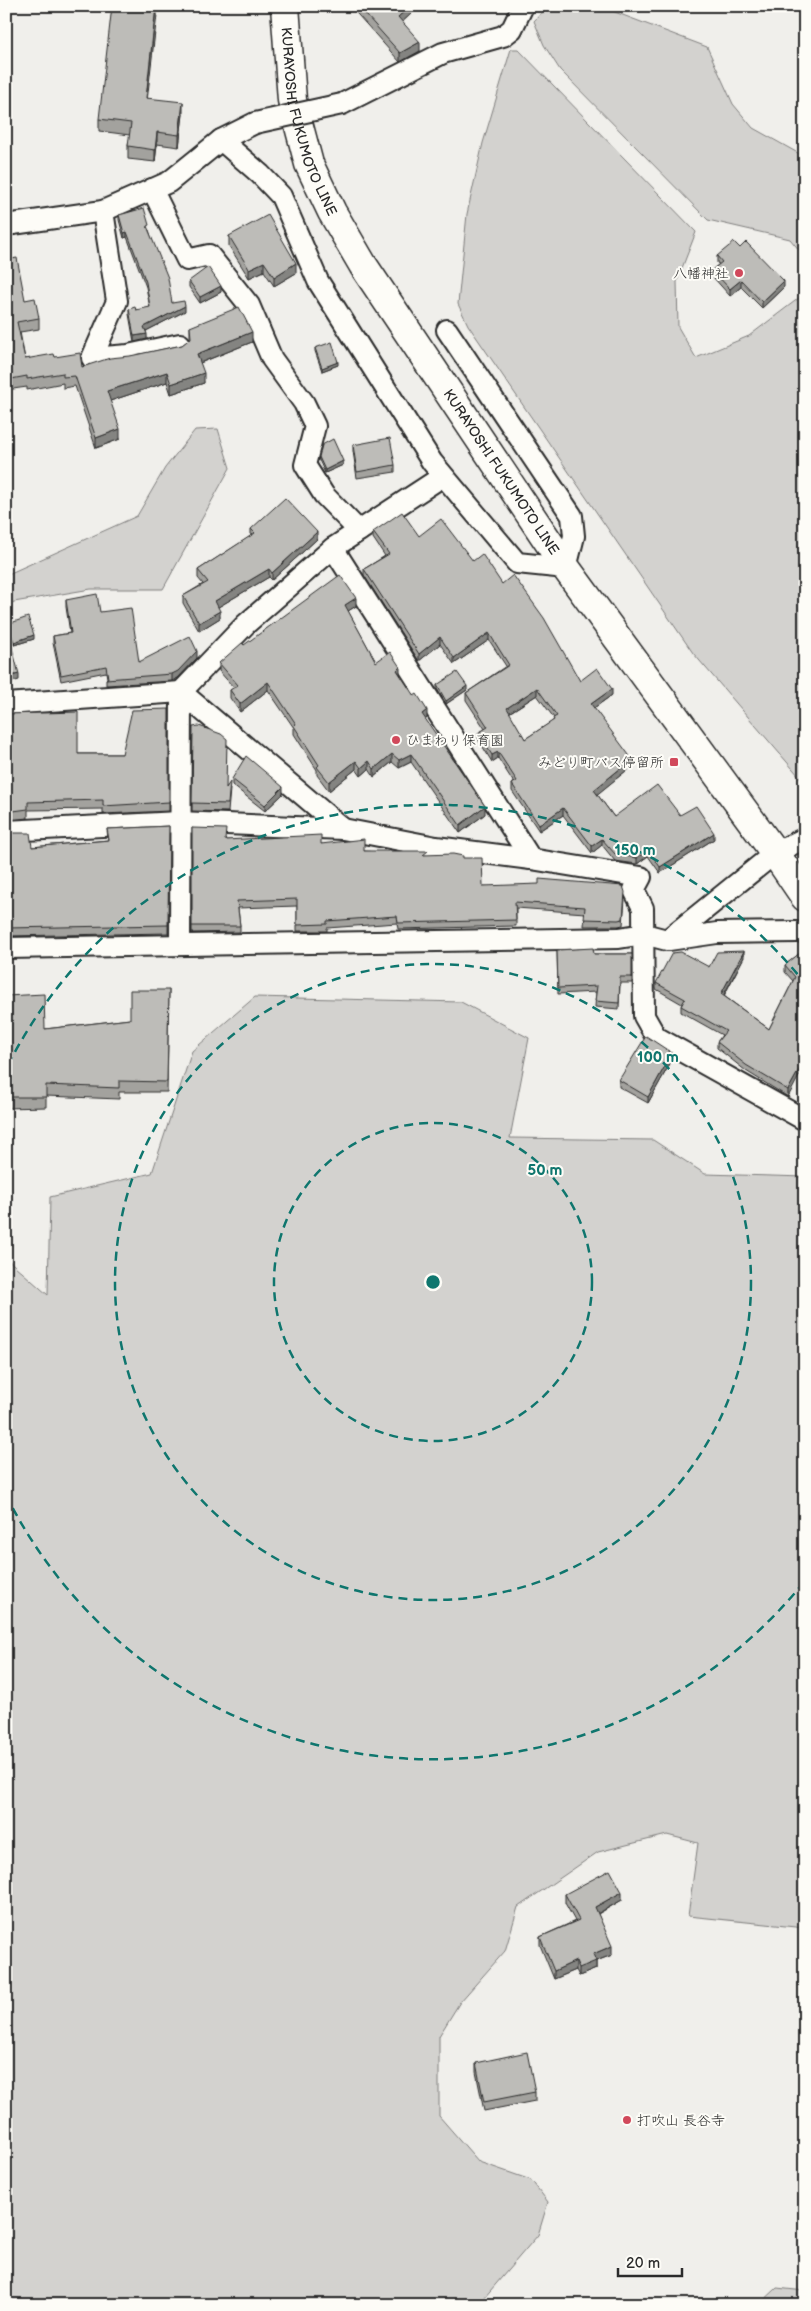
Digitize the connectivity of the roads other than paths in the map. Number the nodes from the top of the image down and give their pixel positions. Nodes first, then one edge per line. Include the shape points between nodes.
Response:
1 (285, 6) edge
2 (523, 6) edge
3 (221, 140) junction
4 (152, 189) junction
5 (103, 210) junction
6 (6, 225) edge
7 (447, 330) dead end
8 (180, 344) edge
9 (443, 476) junction
10 (359, 531) junction
11 (333, 548) junction
12 (566, 568) junction
13 (181, 692) junction
14 (6, 704) edge
15 (179, 822) junction
16 (343, 829) junction
17 (6, 831) edge
18 (805, 838) edge
19 (775, 853) junction
20 (530, 859) junction
21 (805, 897) edge
22 (797, 932) dead end
23 (644, 934) junction
24 (667, 940) junction
25 (180, 944) junction
26 (6, 948) edge
27 (803, 1119) dead end

1 - 12 main road, KURAYOSHI FUKUMOTO LINE via 292,100 309,164 332,212 363,265
2 - 3 street, bridge via 512,29 503,36 443,53 342,104 255,123
3 - 4 street via 169,182
3 - 9 street via 281,196 318,281
4 - 5 street
4 - 10 street via 187,260 209,255 249,305 272,359 304,403 315,426 305,465 324,495
5 - 6 street
5 - 8 street via 117,301 92,358 128,355
7 - 12 street via 572,516 574,536
9 - 10 street
9 - 12 street via 517,563
10 - 11 street
11 - 13 street via 246,624
11 - 20 street
12 - 19 main road, KURAYOSHI FUKUMOTO LINE
13 - 14 street
13 - 15 street
13 - 16 street
15 - 16 street
15 - 17 street
15 - 25 street
16 - 20 street via 436,847
18 - 19 street
19 - 21 main road, KURAYOSHI FUKUMOTO LINE
19 - 24 street
20 - 23 street via 641,877 634,890 643,908
22 - 24 street via 717,933
23 - 24 street
23 - 25 street via 619,938
23 - 27 street via 644,1016 656,1037
25 - 26 street

